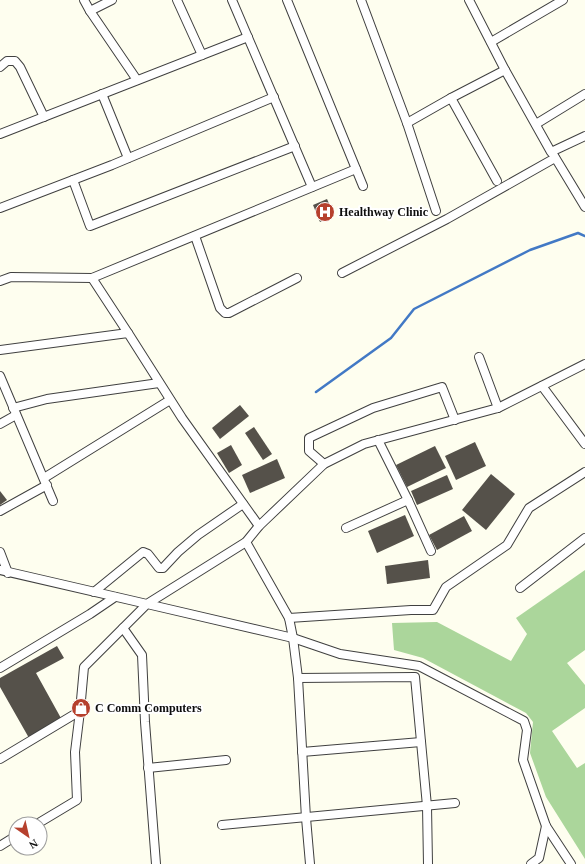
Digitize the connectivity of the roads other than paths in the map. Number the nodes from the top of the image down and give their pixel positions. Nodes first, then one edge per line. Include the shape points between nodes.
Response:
1 (84, 0) edge
2 (112, 0) edge
3 (176, 0) edge
4 (232, 0) edge
5 (287, 0) edge
6 (361, 0) edge
7 (469, 0) edge
8 (563, 0) edge
9 (90, 11) junction
10 (248, 37) junction
11 (491, 42) junction
12 (202, 55) junction
13 (0, 67) edge
14 (505, 70) junction
15 (137, 80) junction
16 (102, 94) junction
17 (585, 94) edge
18 (274, 97) junction
19 (451, 98) junction
20 (44, 117) junction
21 (407, 123) junction
22 (536, 124) junction
23 (0, 134) edge
24 (585, 136) edge
25 (294, 146) junction
26 (553, 155) junction
27 (128, 158) junction
28 (356, 169) junction
29 (73, 180) junction
30 (497, 181) dead end
31 (363, 186) dead end
32 (312, 187) junction
33 (585, 207) edge
34 (0, 208) edge
35 (436, 211) dead end
36 (195, 236) junction
37 (342, 273) dead end
38 (92, 278) junction
39 (298, 278) dead end
40 (0, 281) edge
41 (128, 333) junction
42 (0, 350) edge
43 (479, 357) dead end
44 (585, 364) edge
45 (0, 376) edge
46 (159, 383) junction
47 (542, 386) junction
48 (170, 400) junction
49 (498, 408) junction
50 (15, 411) junction
51 (455, 420) junction
52 (0, 424) edge
53 (378, 440) junction
54 (585, 444) edge
55 (324, 464) junction
56 (585, 472) edge
57 (45, 482) junction
58 (408, 500) junction
59 (53, 501) dead end
60 (243, 504) junction
61 (0, 511) edge
62 (259, 526) junction
63 (346, 528) dead end
64 (585, 538) edge
65 (246, 542) junction
66 (431, 551) dead end
67 (0, 552) edge
68 (4, 572) edge
69 (520, 588) dead end
70 (94, 592) junction
71 (115, 597) junction
72 (147, 604) junction
73 (289, 618) junction
74 (123, 628) junction
75 (293, 638) junction
76 (0, 668) edge
77 (298, 678) junction
78 (80, 711) junction
79 (421, 742) junction
80 (302, 752) junction
81 (0, 759) edge
82 (226, 760) dead end
83 (148, 768) junction
84 (455, 803) dead end
85 (427, 806) junction
86 (48, 818) edge
87 (306, 818) junction
88 (222, 825) dead end
89 (546, 826) junction
90 (156, 864) edge
91 (310, 864) edge
92 (428, 864) edge
93 (531, 864) edge
94 (571, 864) edge

1 - 9 street
2 - 9 street
3 - 12 street
4 - 10 street
5 - 28 street
6 - 21 street
7 - 11 street
8 - 11 street
9 - 15 street
10 - 12 street
10 - 18 street
11 - 14 street
12 - 15 street
13 - 20 street via 7,61 15,62 20,67
14 - 19 street
14 - 22 street
15 - 16 street
16 - 20 street
16 - 27 street
17 - 22 street
18 - 25 street
18 - 27 street
19 - 21 street
19 - 30 street
20 - 23 street
21 - 35 street
22 - 26 street
24 - 26 street
25 - 29 street via 90,226
25 - 32 street
26 - 33 street
26 - 37 street via 447,219
27 - 29 street
28 - 31 street
28 - 32 street
29 - 34 street
32 - 36 street
36 - 38 street
36 - 39 street via 220,308 225,313
38 - 40 street via 11,277
38 - 41 street
41 - 42 street
41 - 46 street
43 - 49 street
44 - 47 street
45 - 50 street
46 - 48 street
46 - 50 street via 47,399
47 - 49 street
47 - 54 street
48 - 57 street
48 - 60 street
49 - 51 street
50 - 52 street
50 - 57 street
51 - 53 street
51 - 55 street via 442,387 374,408 309,438 309,451
53 - 55 street via 364,444
53 - 58 street
55 - 62 street
56 - 73 street via 530,508 507,545 446,587 432,610
57 - 59 street
57 - 61 street
58 - 63 street
58 - 66 street
60 - 62 street
60 - 70 street via 198,535 162,568 143,552
62 - 65 street
64 - 69 street
65 - 72 street
65 - 73 street
67 - 68 street
68 - 70 street
70 - 71 street
71 - 72 street
71 - 76 street
72 - 74 street
72 - 75 street
73 - 75 street
74 - 78 street via 84,667
74 - 83 street via 142,656
75 - 77 street
75 - 89 street via 340,654 419,666 524,721 527,730 524,760
77 - 79 street via 415,677
77 - 80 street
78 - 81 street
78 - 86 street via 75,752 78,800
79 - 80 street
79 - 85 street
80 - 87 street
82 - 83 street
83 - 90 street
84 - 85 street
85 - 87 street
85 - 92 street
87 - 88 street
87 - 91 street
89 - 93 street via 539,858
89 - 94 street

